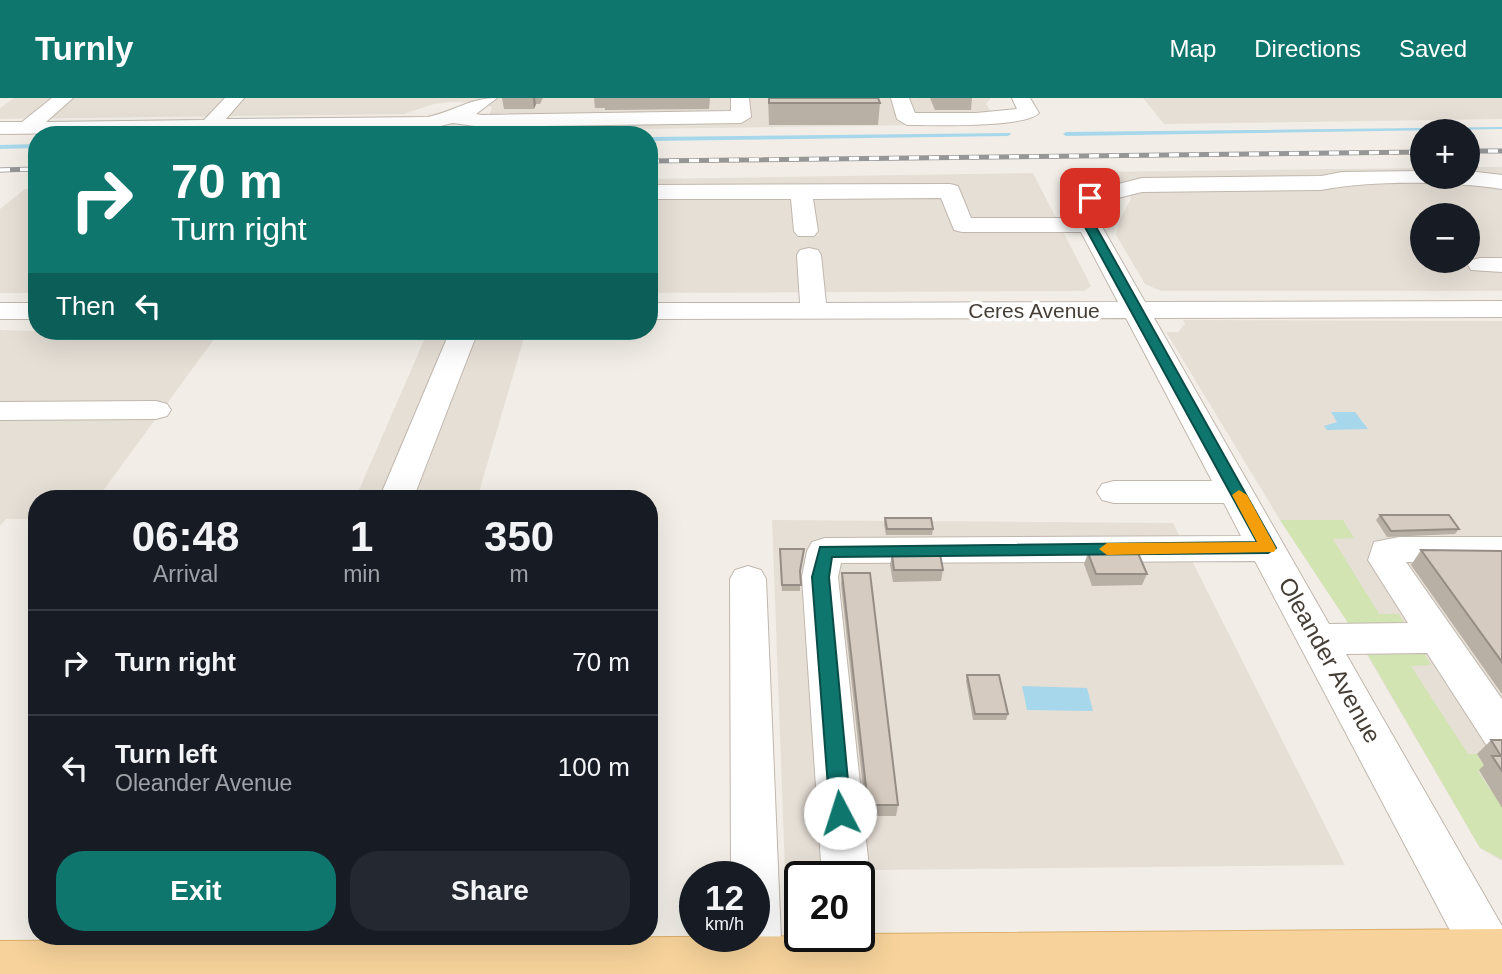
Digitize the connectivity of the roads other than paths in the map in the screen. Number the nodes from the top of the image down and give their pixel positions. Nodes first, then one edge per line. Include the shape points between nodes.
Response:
1 (64, 98) edge
2 (236, 98) edge
3 (488, 98) edge
4 (740, 98) edge
5 (900, 98) edge
6 (142, 105) dead end
7 (1025, 105) edge
8 (315, 107) dead end
9 (401, 107) dead end
10 (453, 117) junction
11 (390, 124) junction
12 (301, 125) junction
13 (29, 126) edge
14 (116, 126) edge
15 (209, 126) joint
16 (0, 128) edge
17 (26, 128) edge
18 (1502, 181) edge
19 (658, 192) edge
20 (801, 192) junction
21 (1090, 226) junction
22 (1502, 309) edge
23 (814, 310) junction
24 (1136, 310) junction
25 (28, 311) edge
26 (658, 311) edge
27 (0, 312) edge
28 (460, 340) edge
29 (156, 410) dead end
30 (0, 411) edge
31 (400, 490) edge
32 (1114, 492) dead end
33 (1237, 492) junction
34 (1268, 548) junction
35 (1502, 550) edge
36 (748, 579) dead end
37 (1438, 638) junction
38 (1319, 639) junction
39 (1502, 733) edge
40 (845, 861) edge
41 (875, 951) edge
42 (838, 952) edge
43 (757, 964) junction
44 (1494, 965) edge
45 (0, 969) edge
46 (330, 971) edge

1 - 13 street
2 - 15 street
3 - 10 street
4 - 10 street via 741,117 482,121
5 - 7 street via 907,119 976,119
6 - 14 street
8 - 12 street
9 - 11 street
10 - 11 street
11 - 12 street
12 - 15 street
16 - 17 street
18 - 21 street, Oleander Avenue via 1456,177 1142,185 1090,198 1085,206
19 - 20 street
20 - 21 street via 950,191 962,225
20 - 23 street
21 - 24 street, Oleander Avenue
22 - 24 street, Ceres Avenue
23 - 24 street, Ceres Avenue
23 - 26 street, Ceres Avenue
24 - 33 street, Oleander Avenue
25 - 27 street
28 - 31 street
29 - 30 street
32 - 33 street
33 - 34 street, Oleander Avenue
34 - 38 street, Oleander Avenue
34 - 40 street via 825,551 820,577
35 - 37 street via 1387,551 1386,559
36 - 43 street
37 - 38 street
37 - 39 street
38 - 44 street, Oleander Avenue
41 - 44 main road
42 - 43 main road
43 - 46 main road
45 - 46 main road

